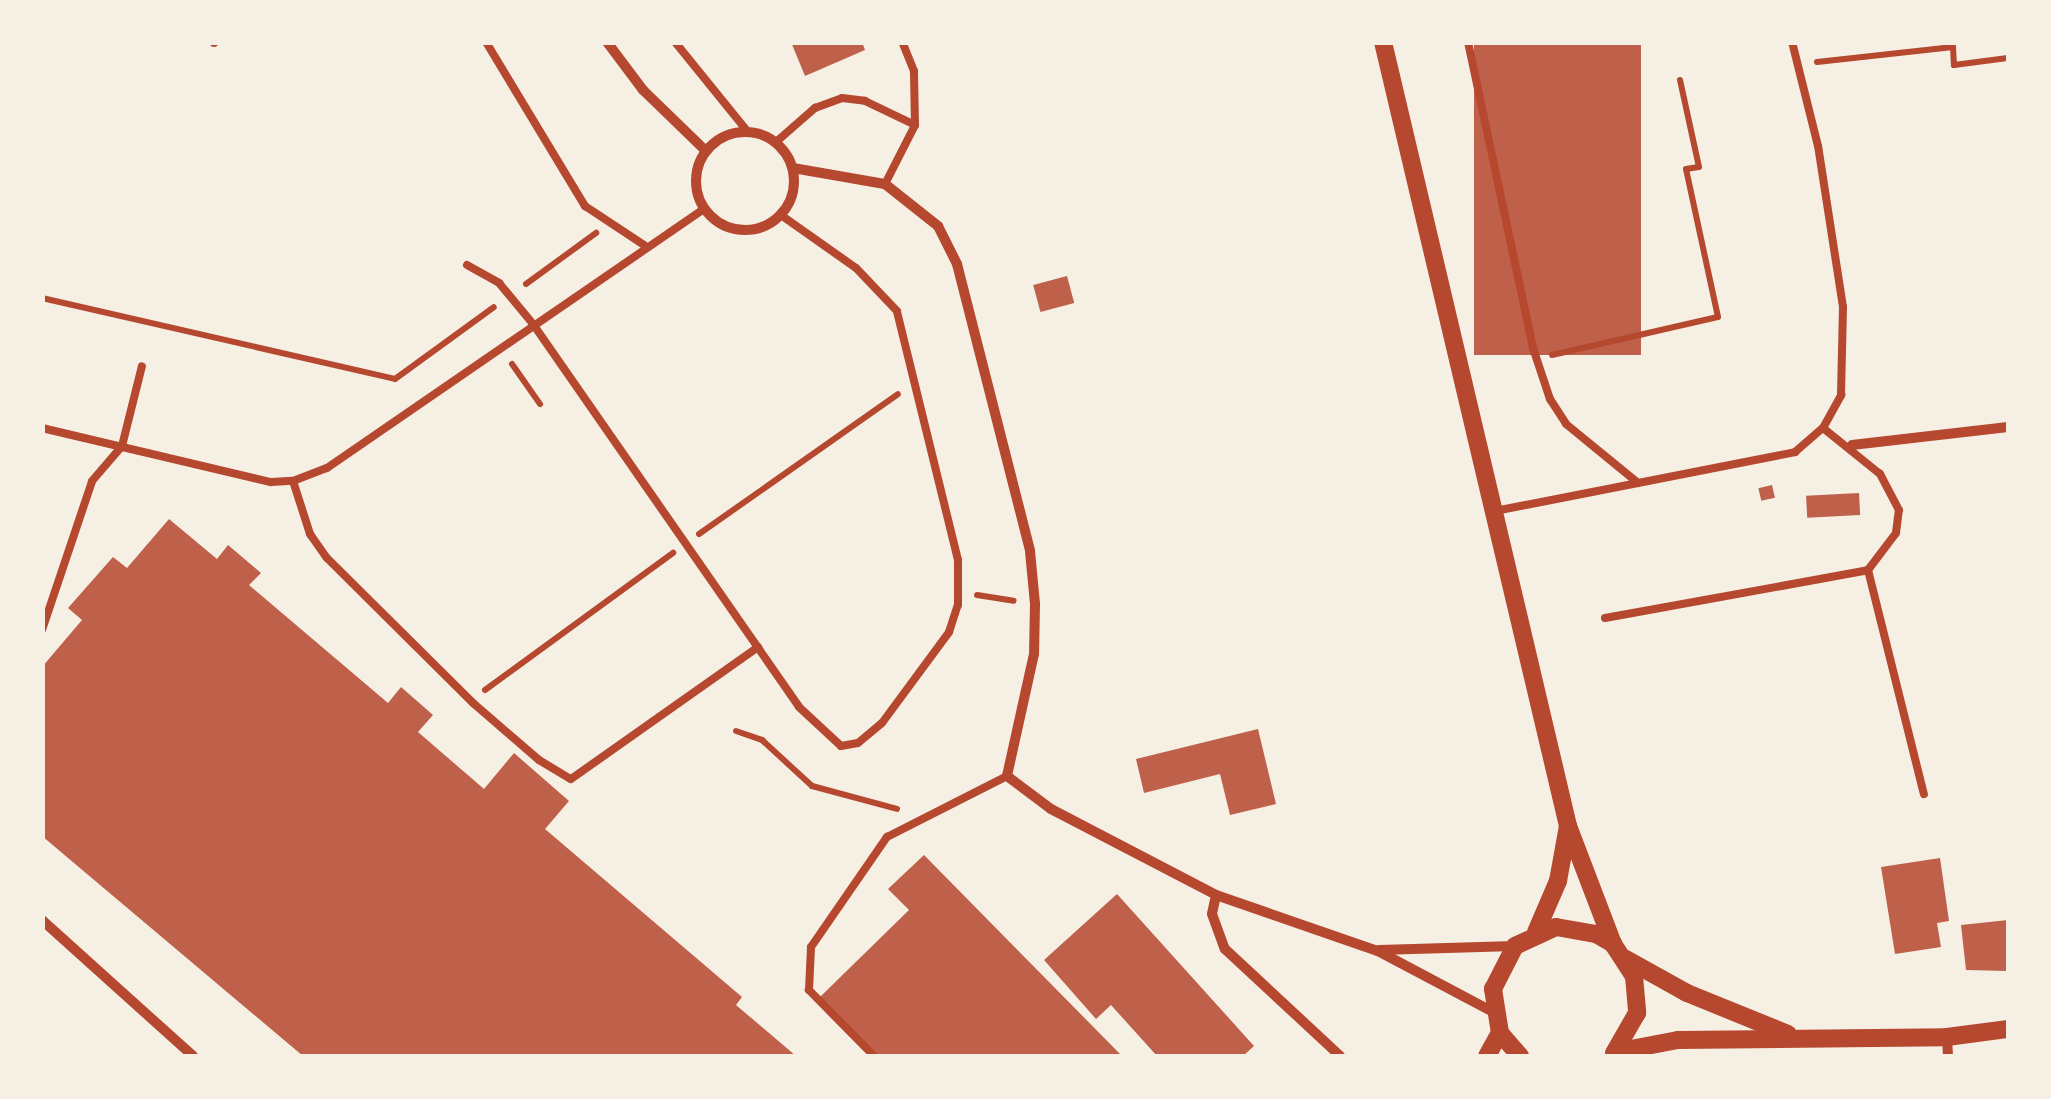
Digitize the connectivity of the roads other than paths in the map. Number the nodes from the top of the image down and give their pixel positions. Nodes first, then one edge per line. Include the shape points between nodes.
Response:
1 (486, 42) edge
2 (607, 42) edge
3 (675, 42) edge
4 (902, 42) edge
5 (1383, 42) edge
6 (1468, 42) edge
7 (1792, 42) edge
8 (916, 125) junction
9 (747, 131) junction
10 (776, 142) junction
11 (706, 151) junction
12 (793, 168) junction
13 (885, 184) junction
14 (704, 209) junction
15 (781, 215) junction
16 (644, 245) junction
17 (467, 265) dead end
18 (533, 324) junction
19 (142, 366) dead end
20 (2008, 427) edge
21 (42, 428) edge
22 (1824, 428) junction
23 (1852, 445) junction
24 (122, 446) junction
25 (293, 481) junction
26 (1638, 483) junction
27 (1495, 511) junction
28 (1868, 570) junction
29 (1605, 618) dead end
30 (42, 630) edge
31 (758, 646) junction
32 (1006, 776) junction
33 (1924, 794) dead end
34 (1568, 826) junction
35 (1216, 895) junction
36 (42, 920) edge
37 (1536, 932) junction
38 (1516, 946) junction
39 (1378, 950) junction
40 (1619, 952) junction
41 (1493, 1012) junction
42 (2008, 1030) edge
43 (1500, 1033) junction
44 (1796, 1037) junction
45 (1946, 1037) junction
46 (1612, 1054) edge
47 (193, 1056) edge
48 (874, 1056) edge
49 (1340, 1056) edge
50 (1488, 1056) edge
51 (1520, 1056) edge
52 (1948, 1056) edge

1 - 16 lane via 576,194 614,230
2 - 11 street via 642,90
3 - 9 lane
4 - 8 lane via 914,71
5 - 27 street
6 - 26 lane via 1536,358 1566,424
7 - 22 lane via 1843,307 1841,396
8 - 10 lane via 865,101 842,98 815,108
8 - 13 lane
9 - 10 street
9 - 11 street
10 - 12 street
11 - 14 street via 696,180
12 - 13 street
12 - 15 street via 791,200
13 - 32 street via 938,226 957,264 1030,550 1034,654
14 - 15 street via 742,230
14 - 16 lane
15 - 31 lane via 856,268 897,311 950,512 960,592 949,632 882,723 858,743 842,746 824,736
16 - 18 lane
17 - 18 lane via 499,283
18 - 25 lane via 327,468
18 - 31 lane
19 - 24 lane
20 - 23 street
21 - 24 lane
22 - 23 lane
22 - 26 lane via 1795,452
23 - 28 lane via 1880,474 1899,510 1896,533
24 - 25 lane via 270,482
24 - 30 lane via 92,480
25 - 31 lane via 310,534 327,558 473,702 538,760 571,779
26 - 27 lane
27 - 34 street
28 - 29 lane
28 - 33 lane
32 - 35 street via 1050,809
32 - 48 lane via 888,837 811,946 809,990
34 - 37 street via 1558,881
34 - 40 street
35 - 39 street
35 - 49 street via 1212,914 1225,949
36 - 47 street
37 - 38 street
37 - 40 street via 1576,928
38 - 39 street
38 - 41 street via 1500,966
39 - 41 street
40 - 44 street via 1686,993
40 - 46 street via 1636,1013
41 - 43 street
42 - 45 street
43 - 50 street
43 - 51 street
44 - 45 street
44 - 46 street via 1678,1040
45 - 52 street

